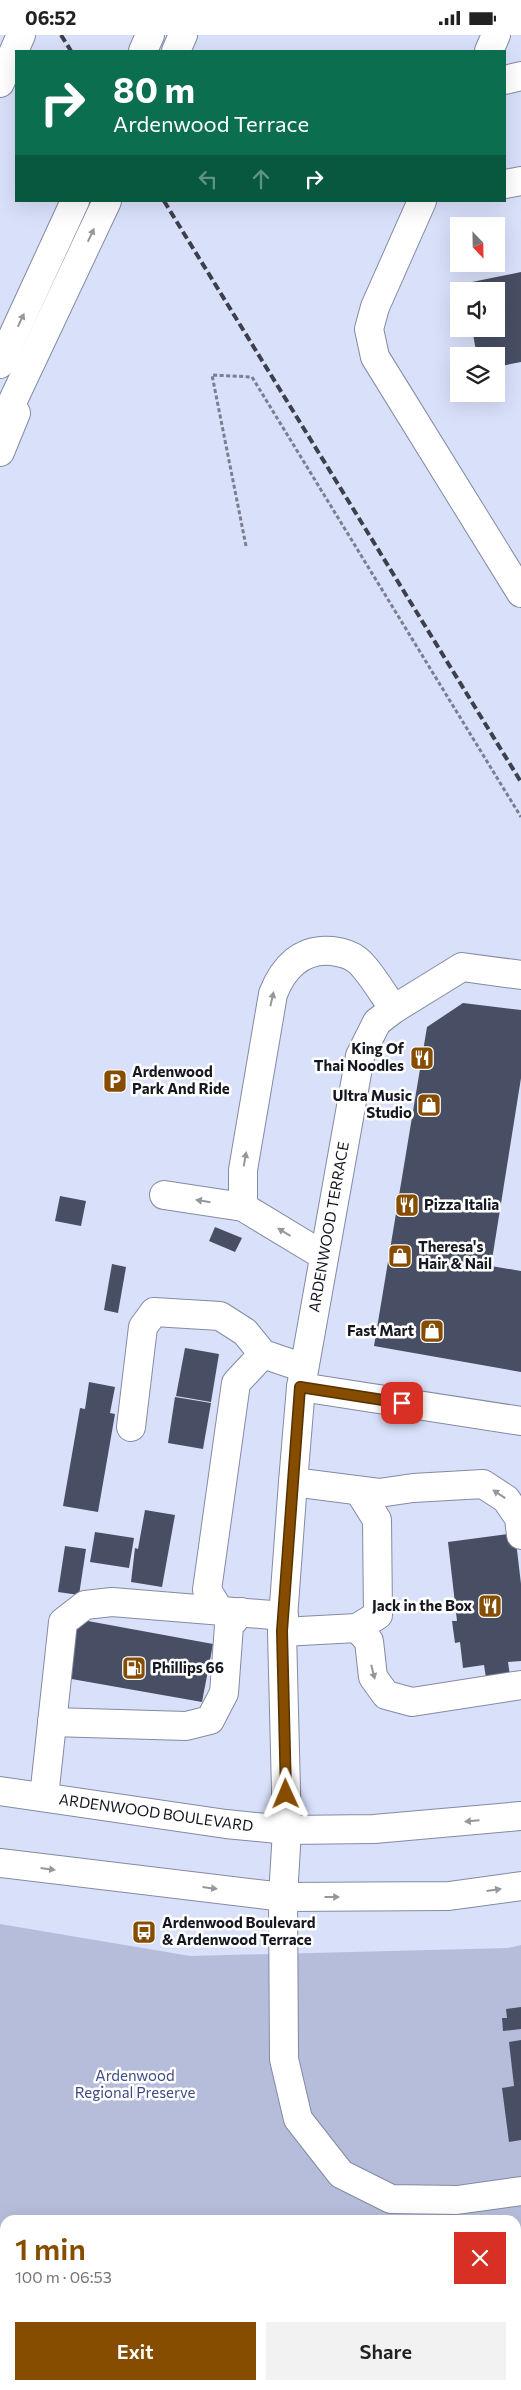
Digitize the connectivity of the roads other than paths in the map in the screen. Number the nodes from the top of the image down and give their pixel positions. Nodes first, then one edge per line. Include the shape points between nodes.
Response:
1 (21, 35) edge
2 (150, 35) edge
3 (183, 35) edge
4 (496, 35) edge
5 (143, 50) edge
6 (176, 50) edge
7 (489, 50) edge
8 (521, 76) edge
9 (506, 80) edge
10 (0, 83) edge
11 (521, 181) edge
12 (506, 184) edge
13 (76, 202) edge
14 (107, 202) edge
15 (423, 202) edge
16 (76, 268) junction
17 (0, 364) edge
18 (0, 428) edge
19 (0, 452) edge
20 (521, 593) edge
21 (521, 975) edge
22 (394, 1009) junction
23 (164, 1195) dead end
24 (243, 1207) junction
25 (324, 1256) junction
26 (263, 1354) junction
27 (302, 1378) junction
28 (521, 1421) edge
29 (131, 1427) dead end
30 (293, 1482) junction
31 (359, 1491) junction
32 (521, 1535) edge
33 (230, 1611) junction
34 (283, 1624) junction
35 (357, 1628) junction
36 (521, 1685) edge
37 (52, 1722) junction
38 (0, 1791) edge
39 (44, 1797) junction
40 (521, 1817) edge
41 (287, 1830) junction
42 (0, 1863) edge
43 (521, 1886) edge
44 (283, 1897) junction
45 (521, 2191) edge

1 - 10 main road
2 - 5 main road
3 - 6 main road
4 - 7 main road
8 - 9 main road
11 - 12 main road
17 -> 13 main road
16 -> 14 main road
15 - 20 main road via 375,307 369,329 375,357
16 - 18 main road
16 - 19 main road
21 - 22 main road, ARDENWOOD TERRACE via 462,967
24 -> 22 main road via 243,1170 273,994 279,978 303,955 321,950 341,952 358,960
22 - 25 main road, ARDENWOOD TERRACE via 377,1022 360,1056
24 -> 23 main road
25 -> 24 main road
25 - 27 main road, ARDENWOOD TERRACE
26 - 27 main road
26 - 29 main road via 245,1332 220,1316 154,1312 143,1327
26 - 33 main road via 236,1383 207,1590
27 - 28 main road
27 - 30 main road, ARDENWOOD TERRACE
30 - 31 main road
30 - 34 main road, ARDENWOOD TERRACE
32 -> 31 main road via 519,1518 506,1499 483,1484 380,1493
31 - 35 main road via 377,1520 378,1615
33 - 34 main road
33 - 37 main road via 224,1693 210,1720 186,1726
33 - 37 main road via 112,1602 85,1605 64,1621
34 - 35 main road
34 - 41 main road, ARDENWOOD TERRACE
35 -> 36 main road via 368,1641 372,1677 386,1695 412,1702
37 - 39 main road
38 - 39 main road, ARDENWOOD BOULEVARD
39 - 41 main road, ARDENWOOD BOULEVARD
40 -> 41 main road, ARDENWOOD BOULEVARD via 374,1829
41 - 44 main road, ARDENWOOD TERRACE
42 -> 44 main road
44 -> 43 main road via 449,1896
44 - 45 main road, ARDENWOOD TERRACE via 284,2059 298,2119 341,2174 391,2199 457,2200

